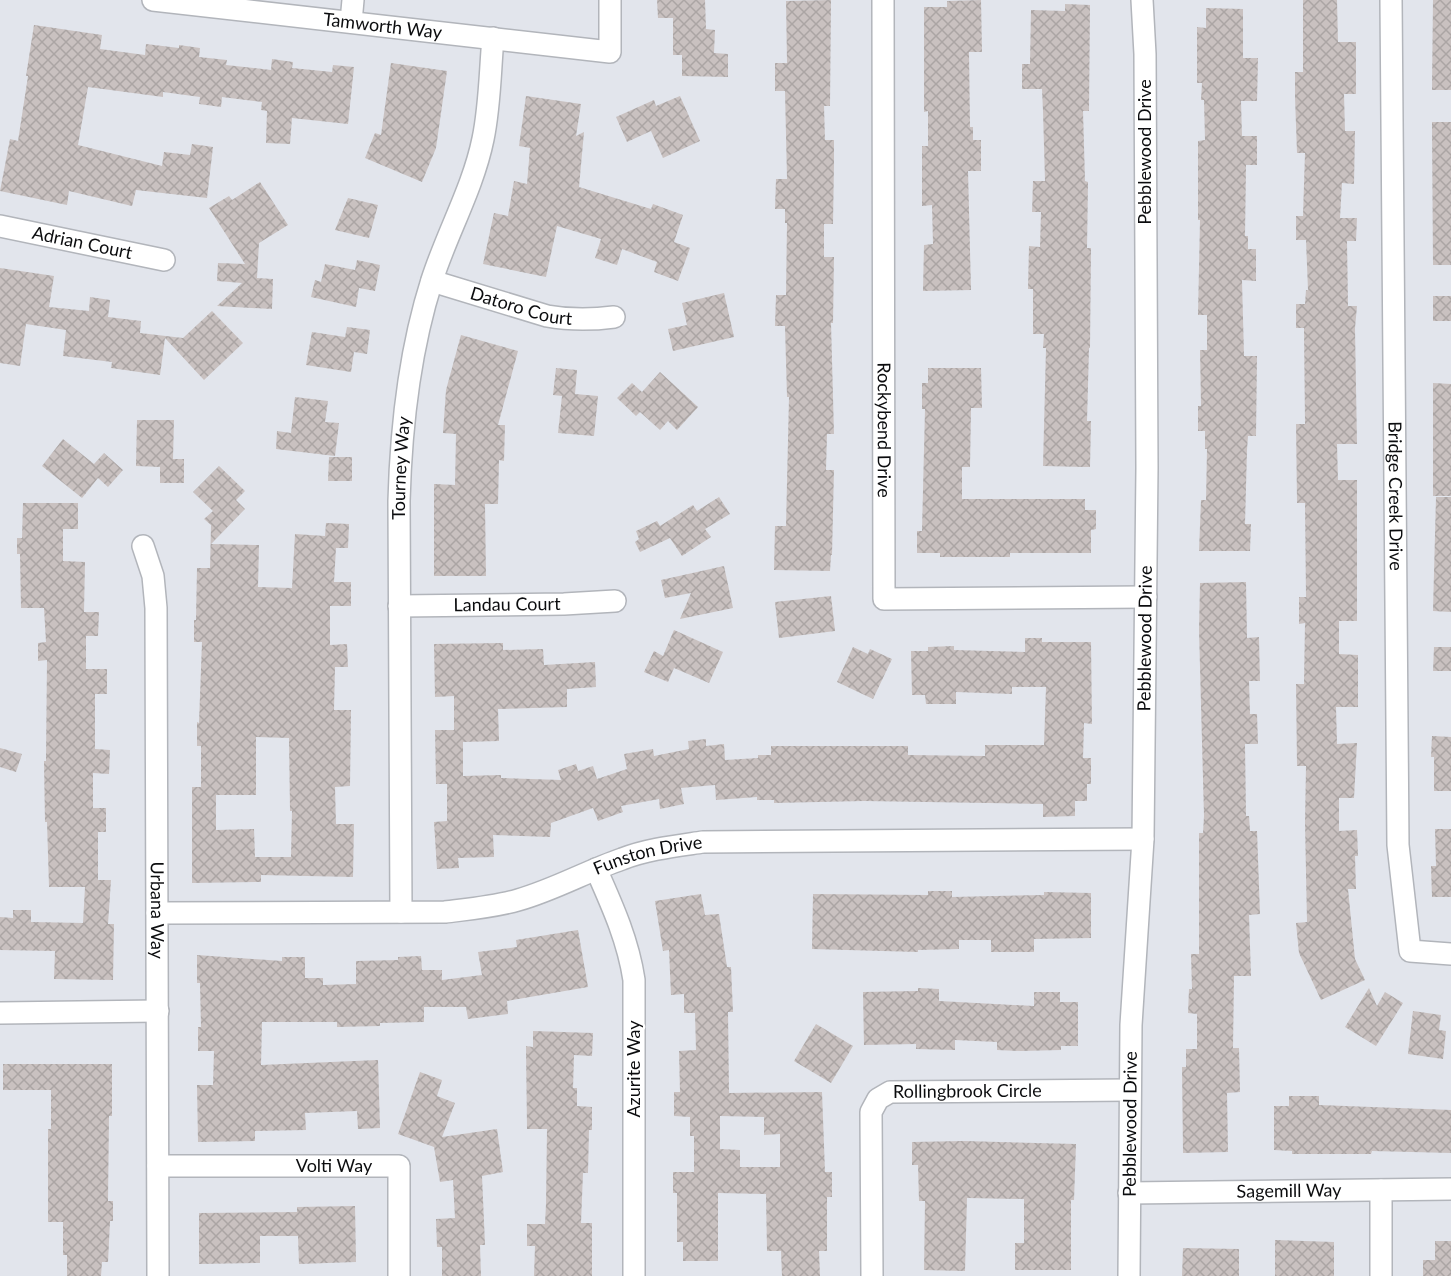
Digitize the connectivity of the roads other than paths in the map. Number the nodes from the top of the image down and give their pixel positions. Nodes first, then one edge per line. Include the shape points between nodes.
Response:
1 (153, 0) edge
2 (353, 0) edge
3 (610, 0) edge
4 (883, 0) edge
5 (1143, 0) edge
6 (1391, 0) edge
7 (351, 22) junction
8 (492, 38) junction
9 (0, 226) edge
10 (164, 260) dead end
11 (432, 282) junction
12 (614, 317) dead end
13 (144, 546) dead end
14 (1146, 597) junction
15 (615, 601) dead end
16 (399, 606) junction
17 (1143, 839) junction
18 (596, 868) junction
19 (401, 912) junction
20 (157, 913) junction
21 (1451, 954) edge
22 (158, 1011) junction
23 (0, 1013) edge
24 (1130, 1090) junction
25 (158, 1166) junction
26 (1451, 1189) edge
27 (1381, 1190) junction
28 (1129, 1193) junction
29 (158, 1276) edge
30 (399, 1276) edge
31 (634, 1276) edge
32 (872, 1276) edge
33 (1129, 1276) edge
34 (1381, 1276) edge

1 - 7 street, Tamworth Way
2 - 7 street
3 - 8 street, Tamworth Way via 610,52
4 - 14 street, Rockybend Drive via 884,599
5 - 14 street, Pebblewood Drive
6 - 21 street, Bridge Creek Drive via 1398,845 1410,951
7 - 8 street, Tamworth Way
8 - 11 street, Tourney Way via 484,136 475,171
9 - 10 street, Adrian Court
11 - 12 street, Datoro Court via 555,317
11 - 16 street, Tourney Way via 413,355 400,444
13 - 20 street, Urbana Way via 153,576 156,608
14 - 17 street, Pebblewood Drive
15 - 16 street, Landau Court
16 - 19 street, Tourney Way
17 - 18 street, Funston Drive via 704,842 655,849
17 - 24 street, Pebblewood Drive
18 - 19 street, Funston Drive via 517,900 445,912
18 - 31 street, Azurite Way via 622,927 634,980
19 - 20 street, Funston Drive
20 - 22 street, Urbana Way
22 - 23 street
22 - 25 street, Urbana Way
24 - 28 street, Pebblewood Drive
24 - 32 street, Rollingbrook Circle via 890,1092 878,1099 871,1112
25 - 29 street, Urbana Way
25 - 30 street, Volti Way via 399,1166
26 - 27 street, Sagemill Way
27 - 28 street, Sagemill Way
27 - 34 street
28 - 33 street, Pebblewood Drive

